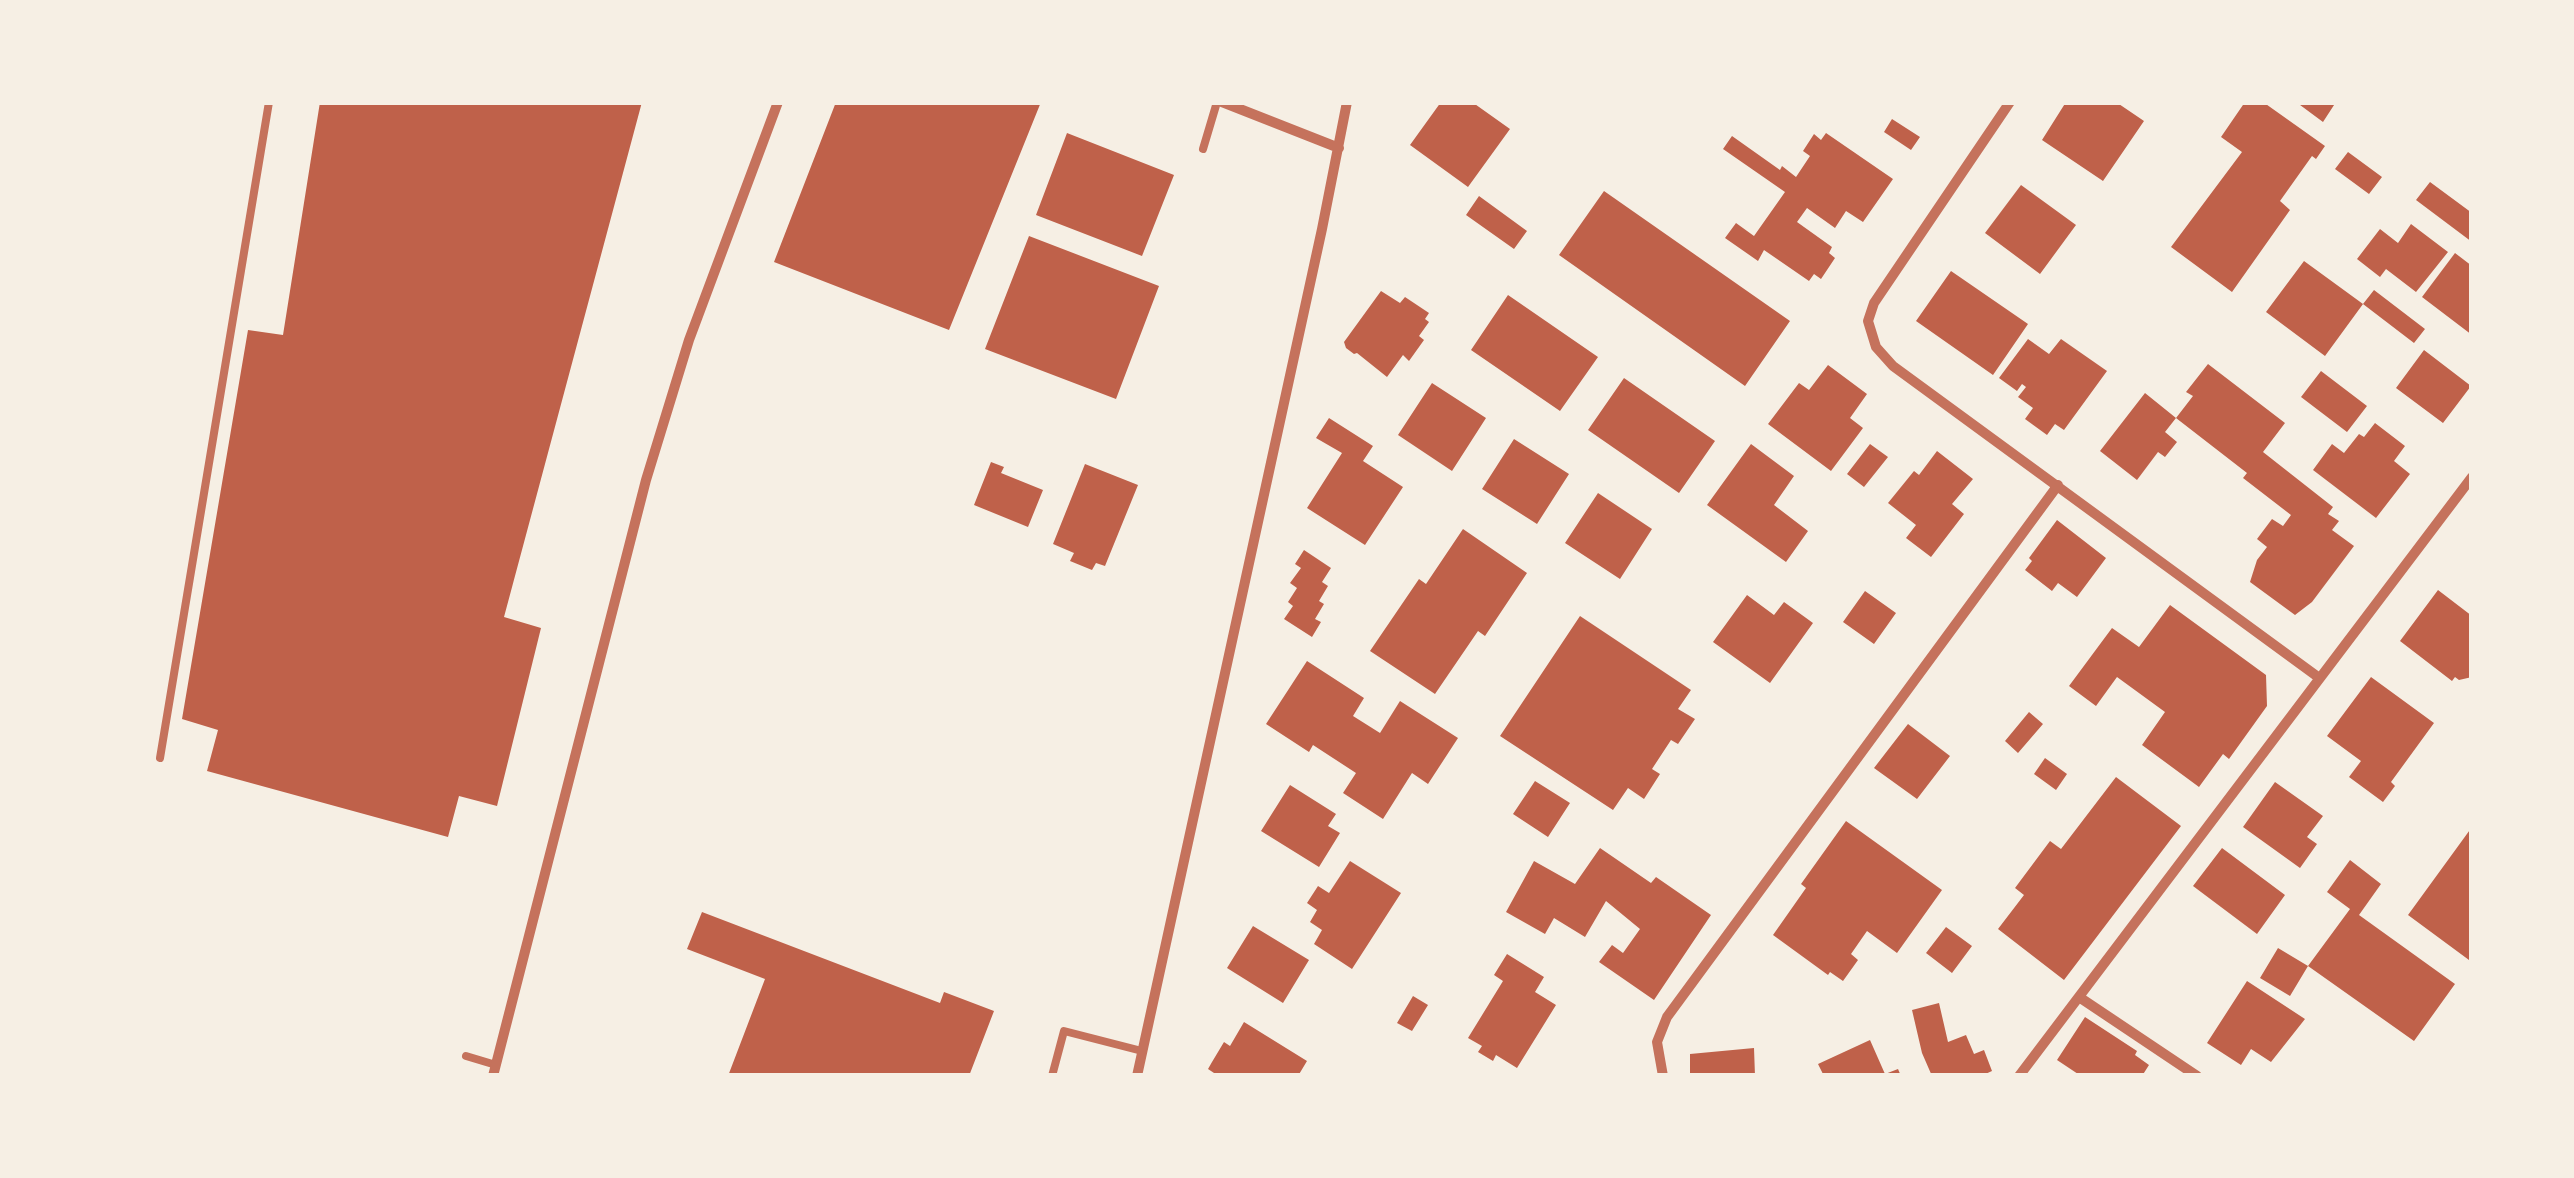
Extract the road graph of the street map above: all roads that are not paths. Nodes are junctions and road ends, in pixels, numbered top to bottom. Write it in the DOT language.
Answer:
graph roads {
  1 [pos="269,102"];
  2 [pos="778,102"];
  3 [pos="1220,102"];
  4 [pos="1347,102"];
  5 [pos="2010,102"];
  6 [pos="1339,148"];
  7 [pos="1204,149"];
  8 [pos="2472,477"];
  9 [pos="2058,485"];
  10 [pos="2318,677"];
  11 [pos="160,758"];
  12 [pos="2079,997"];
  13 [pos="1142,1051"];
  14 [pos="466,1056"];
  15 [pos="494,1070"];
  16 [pos="1052,1076"];
  17 [pos="1136,1076"];
  18 [pos="1663,1076"];
  19 [pos="2019,1076"];
  20 [pos="2197,1076"];
  1 -- 11 [label="lane"];
  2 -- 15 [label="street"];
  3 -- 6 [label="street"];
  3 -- 7 [label="lane"];
  4 -- 6 [label="street"];
  5 -- 9 [label="street"];
  6 -- 13 [label="street"];
  8 -- 10 [label="street"];
  9 -- 10 [label="street"];
  9 -- 18 [label="street"];
  10 -- 12 [label="street"];
  12 -- 19 [label="street"];
  12 -- 20 [label="street"];
  13 -- 16 [label="lane"];
  13 -- 17 [label="street"];
  14 -- 15 [label="lane"];
}
